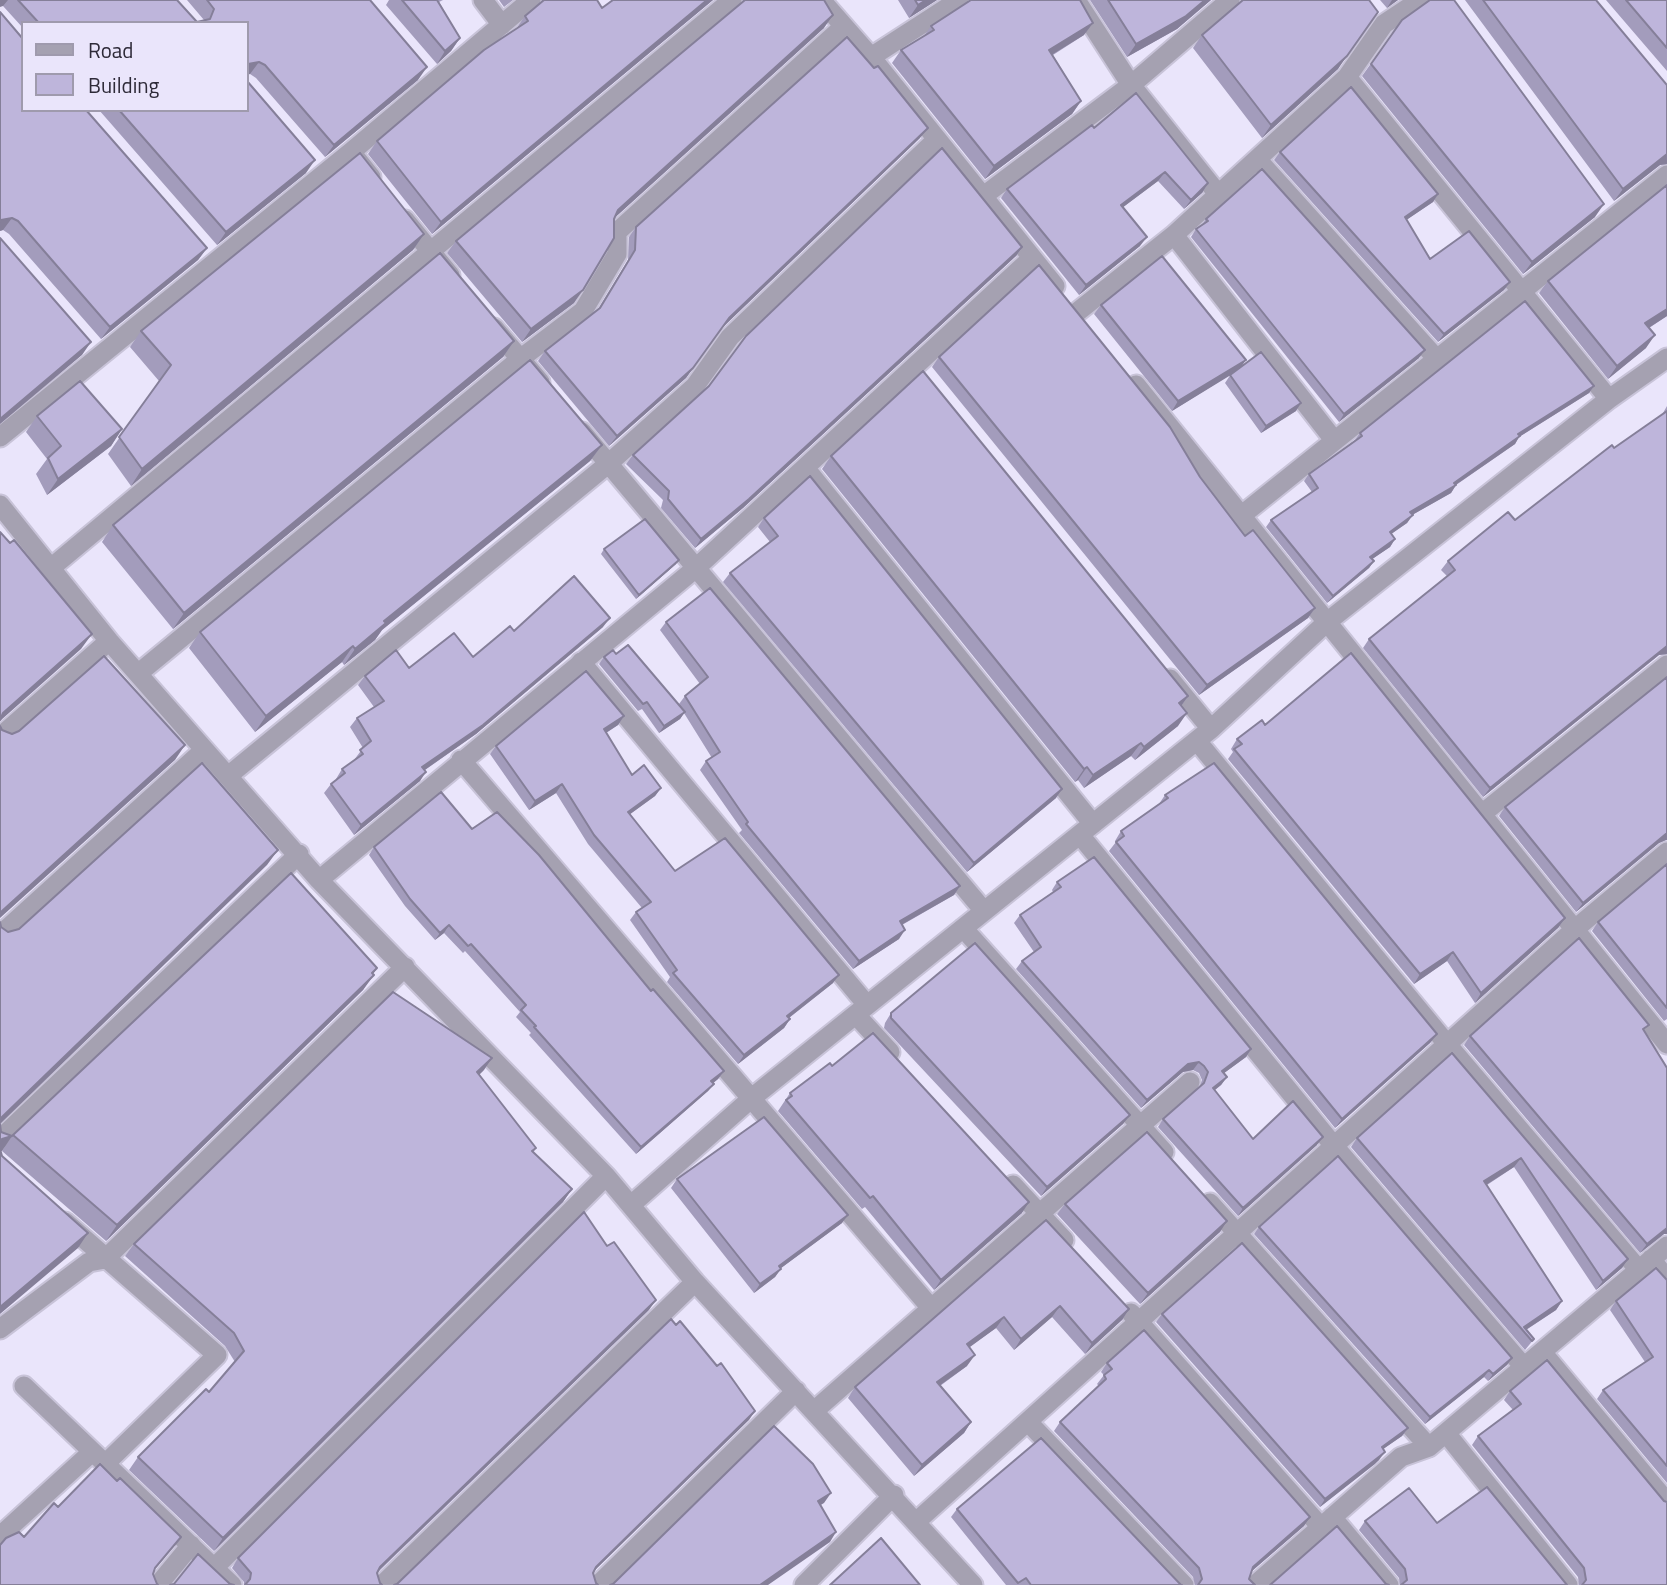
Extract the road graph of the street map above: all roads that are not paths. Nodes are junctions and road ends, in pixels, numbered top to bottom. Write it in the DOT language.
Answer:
graph roads {
  1 [pos="482,0"];
  2 [pos="531,0"];
  3 [pos="732,0"];
  4 [pos="821,0"];
  5 [pos="959,0"];
  6 [pos="1076,0"];
  7 [pos="1230,0"];
  8 [pos="1420,0"];
  9 [pos="1371,8"];
  10 [pos="1384,24"];
  11 [pos="502,25"];
  12 [pos="843,27"];
  13 [pos="871,57"];
  14 [pos="419,61"];
  15 [pos="1347,77"];
  16 [pos="436,82"];
  17 [pos="1131,85"];
  18 [pos="937,139"];
  19 [pos="351,152"];
  20 [pos="1257,159"];
  21 [pos="1667,175"];
  22 [pos="1218,194"];
  23 [pos="982,197"];
  24 [pos="1174,235"];
  25 [pos="431,253"];
  26 [pos="1032,258"];
  27 [pos="1521,292"];
  28 [pos="467,295"];
  29 [pos="485,316"];
  30 [pos="1436,358"];
  31 [pos="1667,358"];
  32 [pos="520,359"];
  33 [pos="1120,366"];
  34 [pos="1609,399"];
  35 [pos="555,401"];
  36 [pos="573,422"];
  37 [pos="0,437"];
  38 [pos="1335,440"];
  39 [pos="608,464"];
  40 [pos="806,469"];
  41 [pos="0,505"];
  42 [pos="1242,515"];
  43 [pos="15,523"];
  44 [pos="0,536"];
  45 [pos="52,567"];
  46 [pos="696,568"];
  47 [pos="1327,622"];
  48 [pos="109,641"];
  49 [pos="582,662"];
  50 [pos="1158,665"];
  51 [pos="1667,666"];
  52 [pos="141,672"];
  53 [pos="1204,735"];
  54 [pos="0,737"];
  55 [pos="204,750"];
  56 [pos="461,760"];
  57 [pos="228,776"];
  58 [pos="1483,813"];
  59 [pos="1086,830"];
  60 [pos="1667,852"];
  61 [pos="299,854"];
  62 [pos="319,880"];
  63 [pos="984,911"];
  64 [pos="963,928"];
  65 [pos="1575,929"];
  66 [pos="0,935"];
  67 [pos="404,967"];
  68 [pos="862,1010"];
  69 [pos="1447,1044"];
  70 [pos="1667,1044"];
  71 [pos="902,1064"];
  72 [pos="1190,1082"];
  73 [pos="753,1097"];
  74 [pos="1140,1126"];
  75 [pos="0,1139"];
  76 [pos="1334,1146"];
  77 [pos="1175,1165"];
  78 [pos="1003,1174"];
  79 [pos="606,1176"];
  80 [pos="1193,1184"];
  81 [pos="631,1205"];
  82 [pos="48,1206"];
  83 [pos="1039,1213"];
  84 [pos="1237,1234"];
  85 [pos="1667,1246"];
  86 [pos="1076,1253"];
  87 [pos="106,1259"];
  88 [pos="1645,1265"];
  89 [pos="1667,1279"];
  90 [pos="695,1282"];
  91 [pos="1121,1302"];
  92 [pos="931,1308"];
  93 [pos="1139,1321"];
  94 [pos="0,1329"];
  95 [pos="1542,1352"];
  96 [pos="1524,1367"];
  97 [pos="24,1387"];
  98 [pos="796,1391"];
  99 [pos="814,1411"];
  100 [pos="1028,1422"];
  101 [pos="1446,1433"];
  102 [pos="1429,1447"];
  103 [pos="99,1457"];
  104 [pos="894,1495"];
  105 [pos="1667,1502"];
  106 [pos="917,1521"];
  107 [pos="1326,1522"];
  108 [pos="0,1536"];
  109 [pos="191,1545"];
  110 [pos="215,1567"];
  111 [pos="158,1585"];
  112 [pos="232,1585"];
  113 [pos="382,1585"];
  114 [pos="598,1585"];
  115 [pos="804,1585"];
  116 [pos="973,1585"];
  117 [pos="1184,1585"];
  118 [pos="1255,1585"];
  119 [pos="1388,1585"];
  120 [pos="1568,1585"];
  1 -- 11 [label="street"];
  2 -- 11 [label="street"];
  3 -- 25 [label="street"];
  4 -- 12 [label="street"];
  5 -- 13 [label="street"];
  6 -- 17 [label="street"];
  7 -- 17 [label="street"];
  8 -- 10 [label="street"];
  9 -- 10 [label="street"];
  10 -- 15 [label="street"];
  11 -- 16 [label="street"];
  12 -- 13 [label="street"];
  12 -- 32 [label="street"];
  13 -- 18 [label="street"];
  14 -- 16 [label="street"];
  15 -- 20 [label="street"];
  15 -- 27 [label="street"];
  16 -- 19 [label="street"];
  17 -- 22 [label="street"];
  17 -- 23 [label="street"];
  18 -- 23 [label="street"];
  18 -- 39 [label="street"];
  19 -- 25 [label="street"];
  19 -- 37 [label="street"];
  20 -- 22 [label="street"];
  20 -- 30 [label="street"];
  21 -- 27 [label="street"];
  22 -- 24 [label="street"];
  23 -- 26 [label="street"];
  24 -- 26 [label="street"];
  24 -- 38 [label="street"];
  25 -- 28 [label="street"];
  25 -- 45 [label="street"];
  26 -- 40 [label="street"];
  27 -- 30 [label="street"];
  27 -- 34 [label="street"];
  29 -- 32 [label="street"];
  30 -- 38 [label="street"];
  31 -- 34 [label="street"];
  32 -- 35 [label="street"];
  32 -- 52 [label="street"];
  33 -- 42 [label="street"];
  34 -- 47 [label="street"];
  36 -- 39 [label="street"];
  38 -- 42 [label="street"];
  39 -- 46 [label="street"];
  39 -- 57 [label="street"];
  40 -- 46 [label="street"];
  40 -- 59 [label="street"];
  41 -- 43 [label="street"];
  42 -- 47 [label="street"];
  43 -- 44 [label="street"];
  43 -- 45 [label="street"];
  45 -- 48 [label="street"];
  46 -- 49 [label="street"];
  46 -- 63 [label="street"];
  47 -- 53 [label="street"];
  47 -- 58 [label="street"];
  48 -- 52 [label="street"];
  48 -- 54 [label="street"];
  49 -- 56 [label="street"];
  49 -- 68 [label="street"];
  50 -- 53 [label="street"];
  51 -- 58 [label="street"];
  52 -- 55 [label="street"];
  53 -- 59 [label="street"];
  53 -- 69 [label="street"];
  55 -- 57 [label="street"];
  55 -- 66 [label="street"];
  56 -- 62 [label="street"];
  56 -- 73 [label="street"];
  57 -- 61 [label="street"];
  58 -- 65 [label="street"];
  59 -- 63 [label="street"];
  59 -- 76 [label="street"];
  60 -- 65 [label="street"];
  61 -- 62 [label="street"];
  61 -- 75 [label="street"];
  62 -- 67 [label="street"];
  63 -- 64 [label="street"];
  64 -- 68 [label="street"];
  64 -- 74 [label="street"];
  65 -- 69 [label="street"];
  65 -- 70 [label="street"];
  67 -- 79 [label="street"];
  67 -- 87 [label="street"];
  68 -- 71 [label="street"];
  68 -- 73 [label="street"];
  69 -- 76 [label="street"];
  69 -- 88 [label="street"];
  72 -- 74 [label="street"];
  73 -- 81 [label="street"];
  73 -- 92 [label="street"];
  74 -- 77 [label="street"];
  74 -- 83 [label="street"];
  76 -- 84 [label="street"];
  76 -- 96 [label="street"];
  78 -- 83 [label="street"];
  79 -- 81 [label="street"];
  79 -- 110 [label="street"];
  80 -- 84 [label="street"];
  81 -- 90 [label="street"];
  82 -- 87 [label="street"];
  83 -- 86 [label="street"];
  83 -- 92 [label="street"];
  84 -- 93 [label="street"];
  84 -- 102 [label="street"];
  85 -- 88 [label="street"];
  87 -- 94 [label="street"];
  87 -- 103 [label="street"];
  88 -- 89 [label="street"];
  88 -- 95 [label="street"];
  90 -- 98 [label="street"];
  90 -- 113 [label="street"];
  91 -- 93 [label="street"];
  92 -- 99 [label="street"];
  93 -- 100 [label="street"];
  93 -- 107 [label="street"];
  95 -- 96 [label="street"];
  95 -- 105 [label="street"];
  96 -- 101 [label="street"];
  97 -- 103 [label="street"];
  98 -- 99 [label="street"];
  98 -- 114 [label="street"];
  99 -- 104 [label="street"];
  100 -- 106 [label="street"];
  100 -- 117 [label="street"];
  101 -- 102 [label="street"];
  101 -- 120 [label="street"];
  102 -- 107 [label="street"];
  103 -- 108 [label="street"];
  103 -- 109 [label="street"];
  104 -- 106 [label="street"];
  104 -- 115 [label="street"];
  106 -- 116 [label="street"];
  107 -- 118 [label="street"];
  107 -- 119 [label="street"];
  109 -- 110 [label="street"];
  109 -- 111 [label="street"];
  110 -- 112 [label="street"];
}
